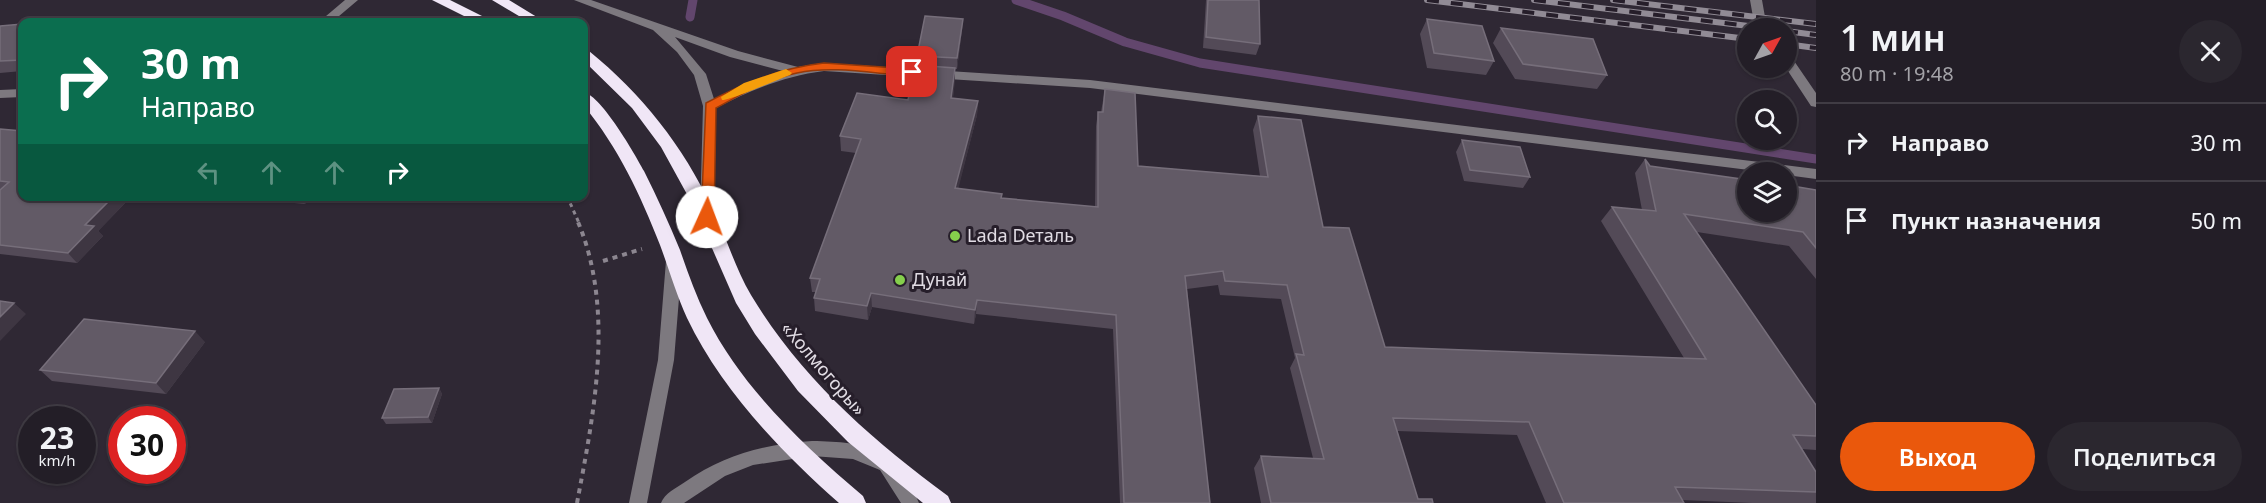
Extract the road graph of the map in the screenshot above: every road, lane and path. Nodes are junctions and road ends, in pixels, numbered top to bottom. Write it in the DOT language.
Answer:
graph roads {
  1 [pos="352,0"];
  2 [pos="439,0"];
  3 [pos="499,0"];
  4 [pos="580,0"];
  5 [pos="1756,0"];
  6 [pos="330,18"];
  7 [pos="478,18"];
  8 [pos="531,18"];
  9 [pos="1760,18"];
  10 [pos="657,27"];
  11 [pos="588,57"];
  12 [pos="795,70"];
  13 [pos="1797,74"];
  14 [pos="18,93"];
  15 [pos="0,94"];
  16 [pos="588,103"];
  17 [pos="1816,103"];
  18 [pos="710,106"];
  19 [pos="1816,174"];
  20 [pos="570,201"];
  21 [pos="707,217"];
  22 [pos="647,248"];
  23 [pos="674,258"];
  24 [pos="603,261"];
  25 [pos="798,448"];
  26 [pos="887,465"];
  27 [pos="577,503"];
  28 [pos="638,503"];
  29 [pos="670,503"];
  30 [pos="855,503"];
  31 [pos="910,503"];
  32 [pos="940,503"];
  1 -- 6 [label="street"];
  2 -- 7 [label="highway"];
  3 -- 8 [label="highway"];
  4 -- 10 [label="street"];
  5 -- 9 [label="street"];
  10 -- 12 [label="street"];
  10 -- 18 [label="street"];
  11 -- 21 [label="highway, «Холмогоры»"];
  12 -- 18 [label="street"];
  12 -- 19 [label="street"];
  13 -- 17 [label="street"];
  14 -- 15 [label="street"];
  16 -- 23 [label="highway"];
  18 -- 21 [label="street"];
  20 -- 27 [label="path"];
  21 -- 26 [label="highway, «Холмогоры»"];
  22 -- 24 [label="path"];
  23 -- 25 [label="highway"];
  23 -- 28 [label="street"];
  25 -- 26 [label="street"];
  25 -- 29 [label="street"];
  25 -- 30 [label="highway"];
  26 -- 31 [label="street"];
  26 -- 32 [label="highway, «Холмогоры»"];
}
